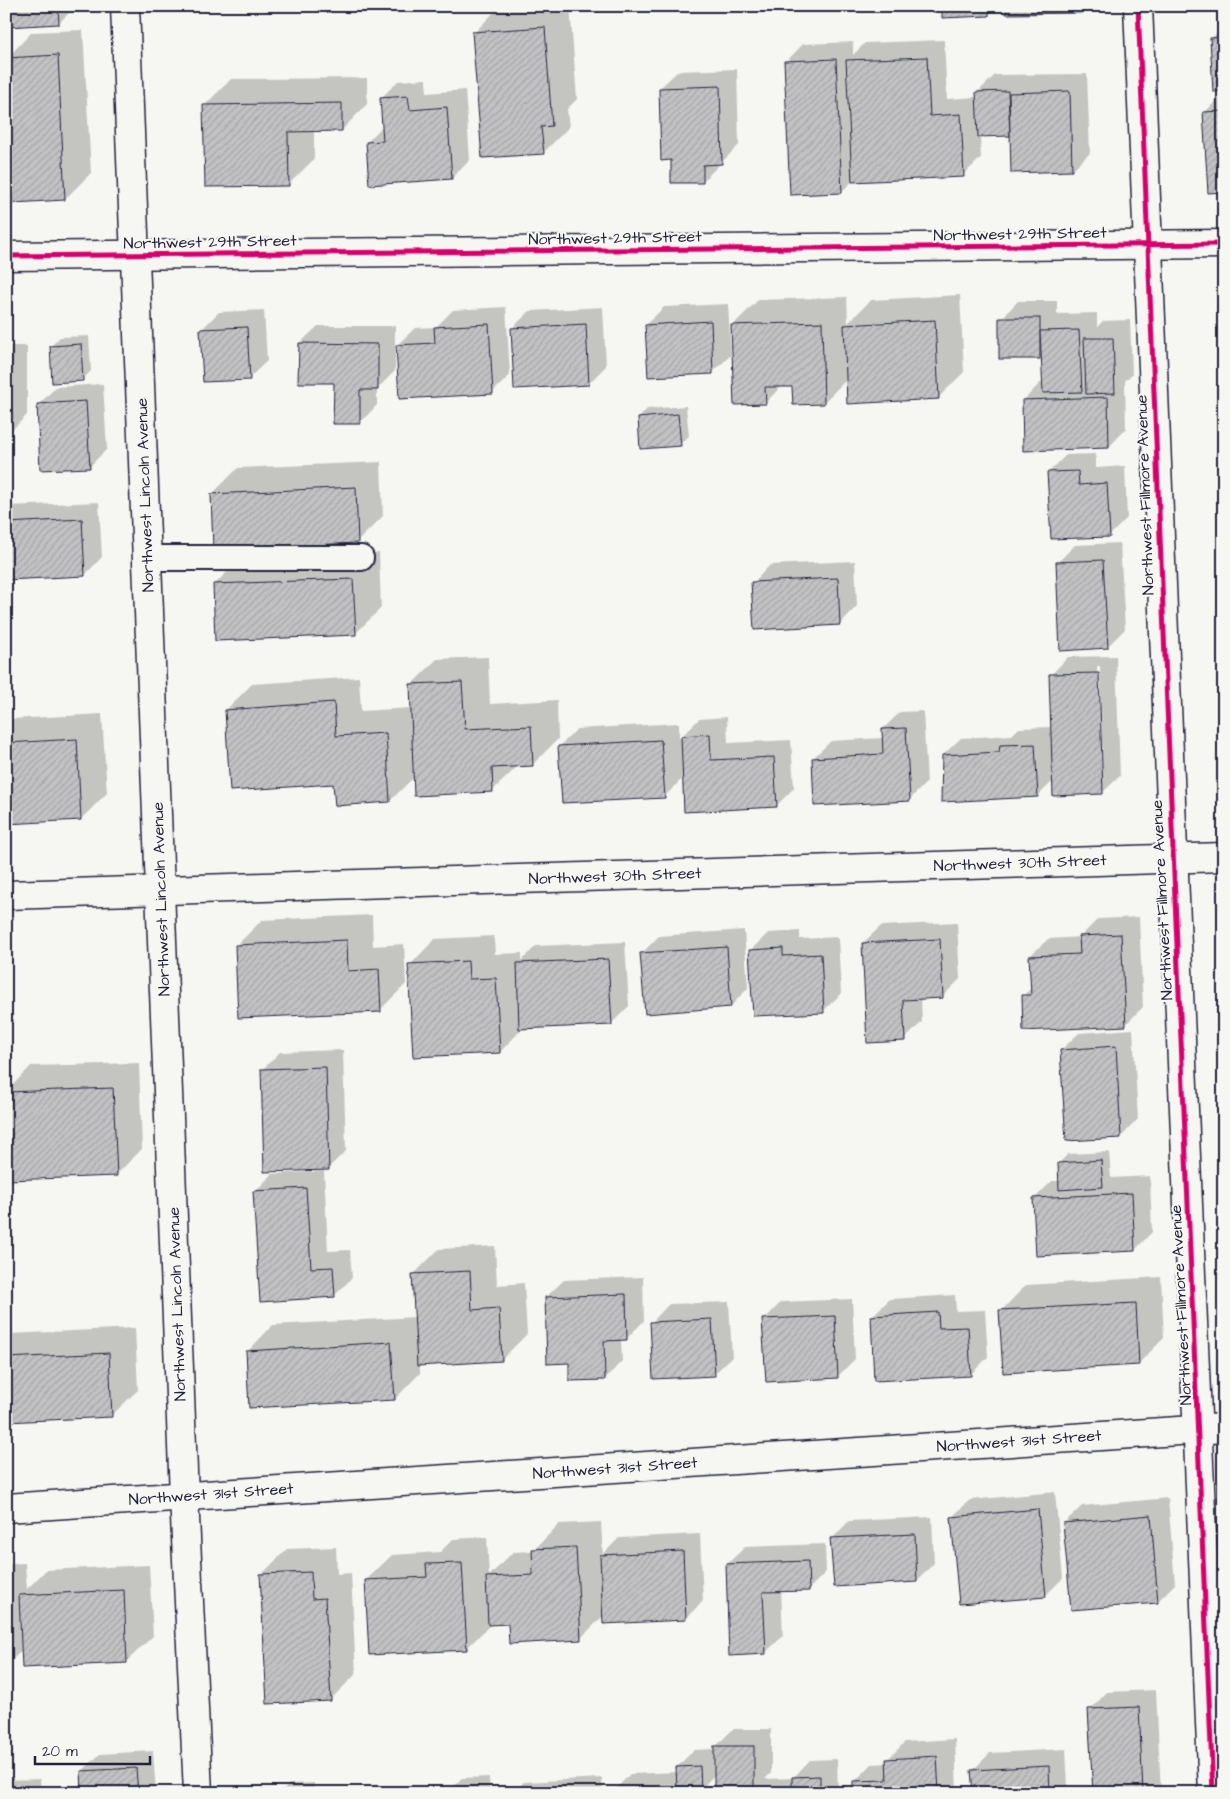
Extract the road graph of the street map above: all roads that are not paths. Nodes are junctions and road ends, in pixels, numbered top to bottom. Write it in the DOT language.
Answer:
graph roads {
  1 [pos="125,6"];
  2 [pos="1138,6"];
  3 [pos="1224,244"];
  4 [pos="1147,245"];
  5 [pos="136,255"];
  6 [pos="6,256"];
  7 [pos="148,558"];
  8 [pos="361,558"];
  9 [pos="1224,856"];
  10 [pos="1172,858"];
  11 [pos="161,890"];
  12 [pos="6,895"];
  13 [pos="1212,1429"];
  14 [pos="184,1496"];
  15 [pos="6,1508"];
  16 [pos="198,1793"];
  17 [pos="1213,1793"];
  1 -- 5 [label="street, Northwest Lincoln Avenue"];
  2 -- 4 [label="street, Northwest Fillmore Avenue"];
  3 -- 4 [label="street, Northwest 29th Street"];
  4 -- 5 [label="street, Northwest 29th Street"];
  4 -- 10 [label="street, Northwest Fillmore Avenue"];
  5 -- 6 [label="street, Northwest 29th Street"];
  5 -- 7 [label="street, Northwest Lincoln Avenue"];
  7 -- 8 [label="lane"];
  7 -- 11 [label="street, Northwest Lincoln Avenue"];
  9 -- 10 [label="street, Northwest 30th Street"];
  10 -- 11 [label="street, Northwest 30th Street"];
  10 -- 13 [label="street, Northwest Fillmore Avenue"];
  11 -- 12 [label="street, Northwest 30th Street"];
  11 -- 14 [label="street, Northwest Lincoln Avenue"];
  13 -- 14 [label="street, Northwest 31st Street"];
  13 -- 17 [label="street, Northwest Fillmore Avenue"];
  14 -- 15 [label="street, Northwest 31st Street"];
  14 -- 16 [label="street, Northwest Lincoln Avenue"];
}
